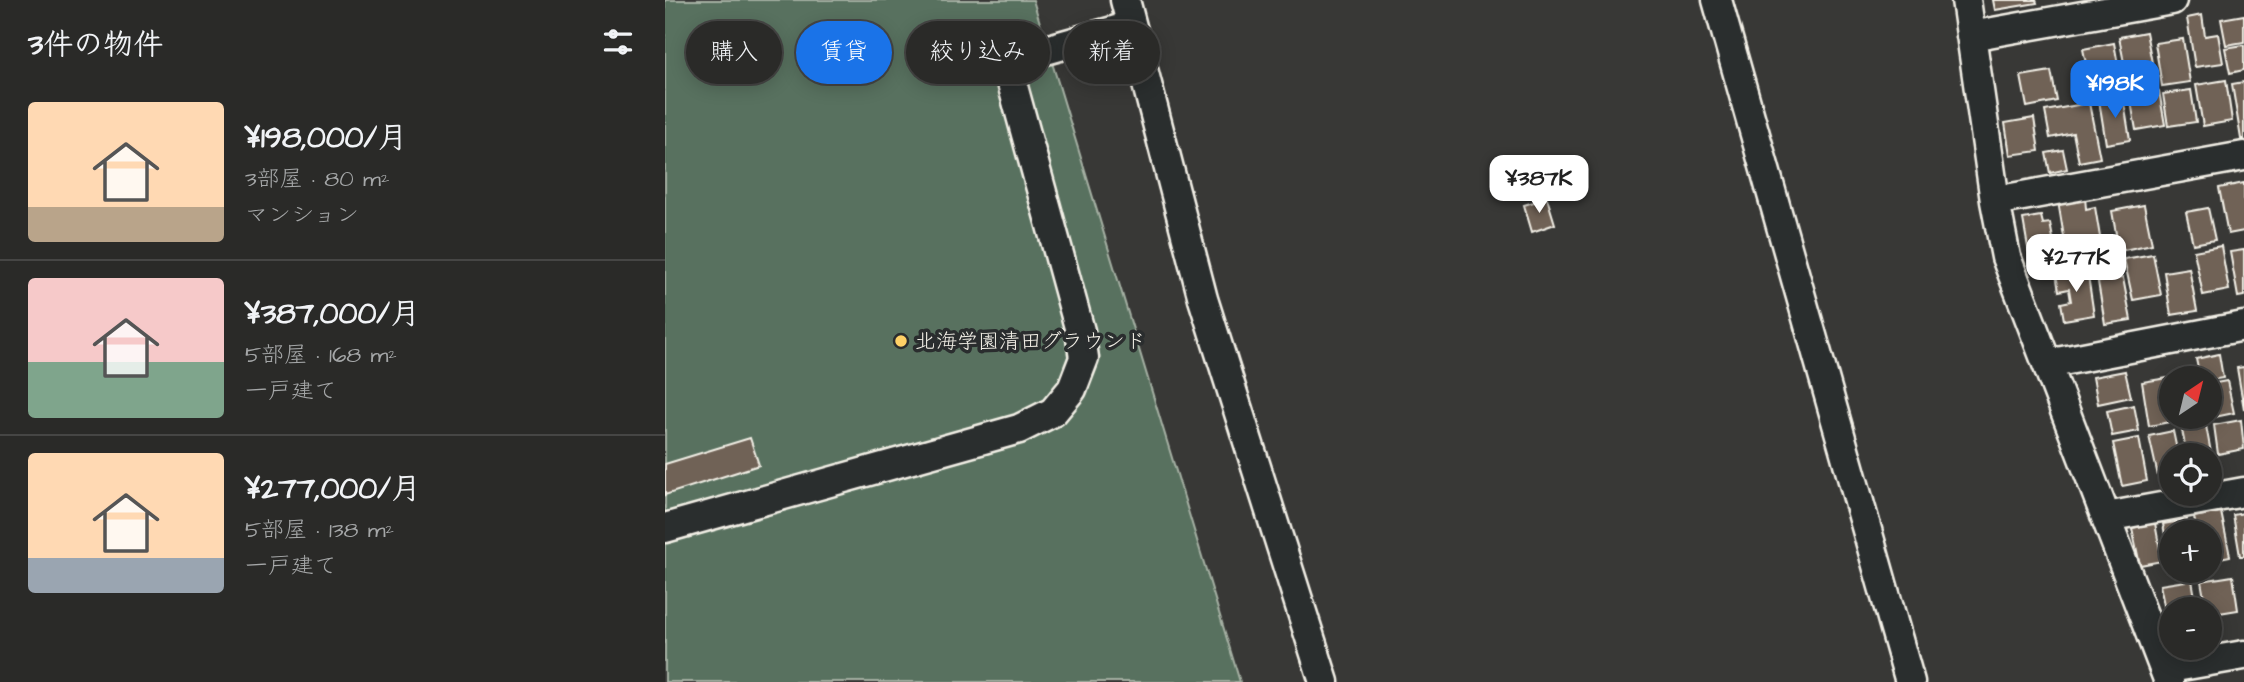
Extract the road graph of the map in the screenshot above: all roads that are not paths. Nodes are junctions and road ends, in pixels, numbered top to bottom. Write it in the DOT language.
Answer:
graph roads {
  1 [pos="1717,0"];
  2 [pos="1966,0"];
  3 [pos="2172,0"];
  4 [pos="1128,13"];
  5 [pos="1971,36"];
  6 [pos="2244,156"];
  7 [pos="1995,201"];
  8 [pos="2244,326"];
  9 [pos="2047,364"];
  10 [pos="2244,492"];
  11 [pos="2106,517"];
  12 [pos="665,528"];
  13 [pos="2244,655"];
  14 [pos="2167,676"];
  15 [pos="1324,682"];
  16 [pos="1910,682"];
  1 -- 16 [label="street"];
  2 -- 5 [label="street"];
  3 -- 5 [label="street"];
  4 -- 12 [label="street"];
  4 -- 15 [label="street"];
  5 -- 7 [label="street"];
  6 -- 7 [label="street"];
  7 -- 9 [label="street"];
  8 -- 9 [label="street"];
  9 -- 11 [label="street"];
  10 -- 11 [label="street"];
  11 -- 14 [label="street"];
  13 -- 14 [label="street"];
}
